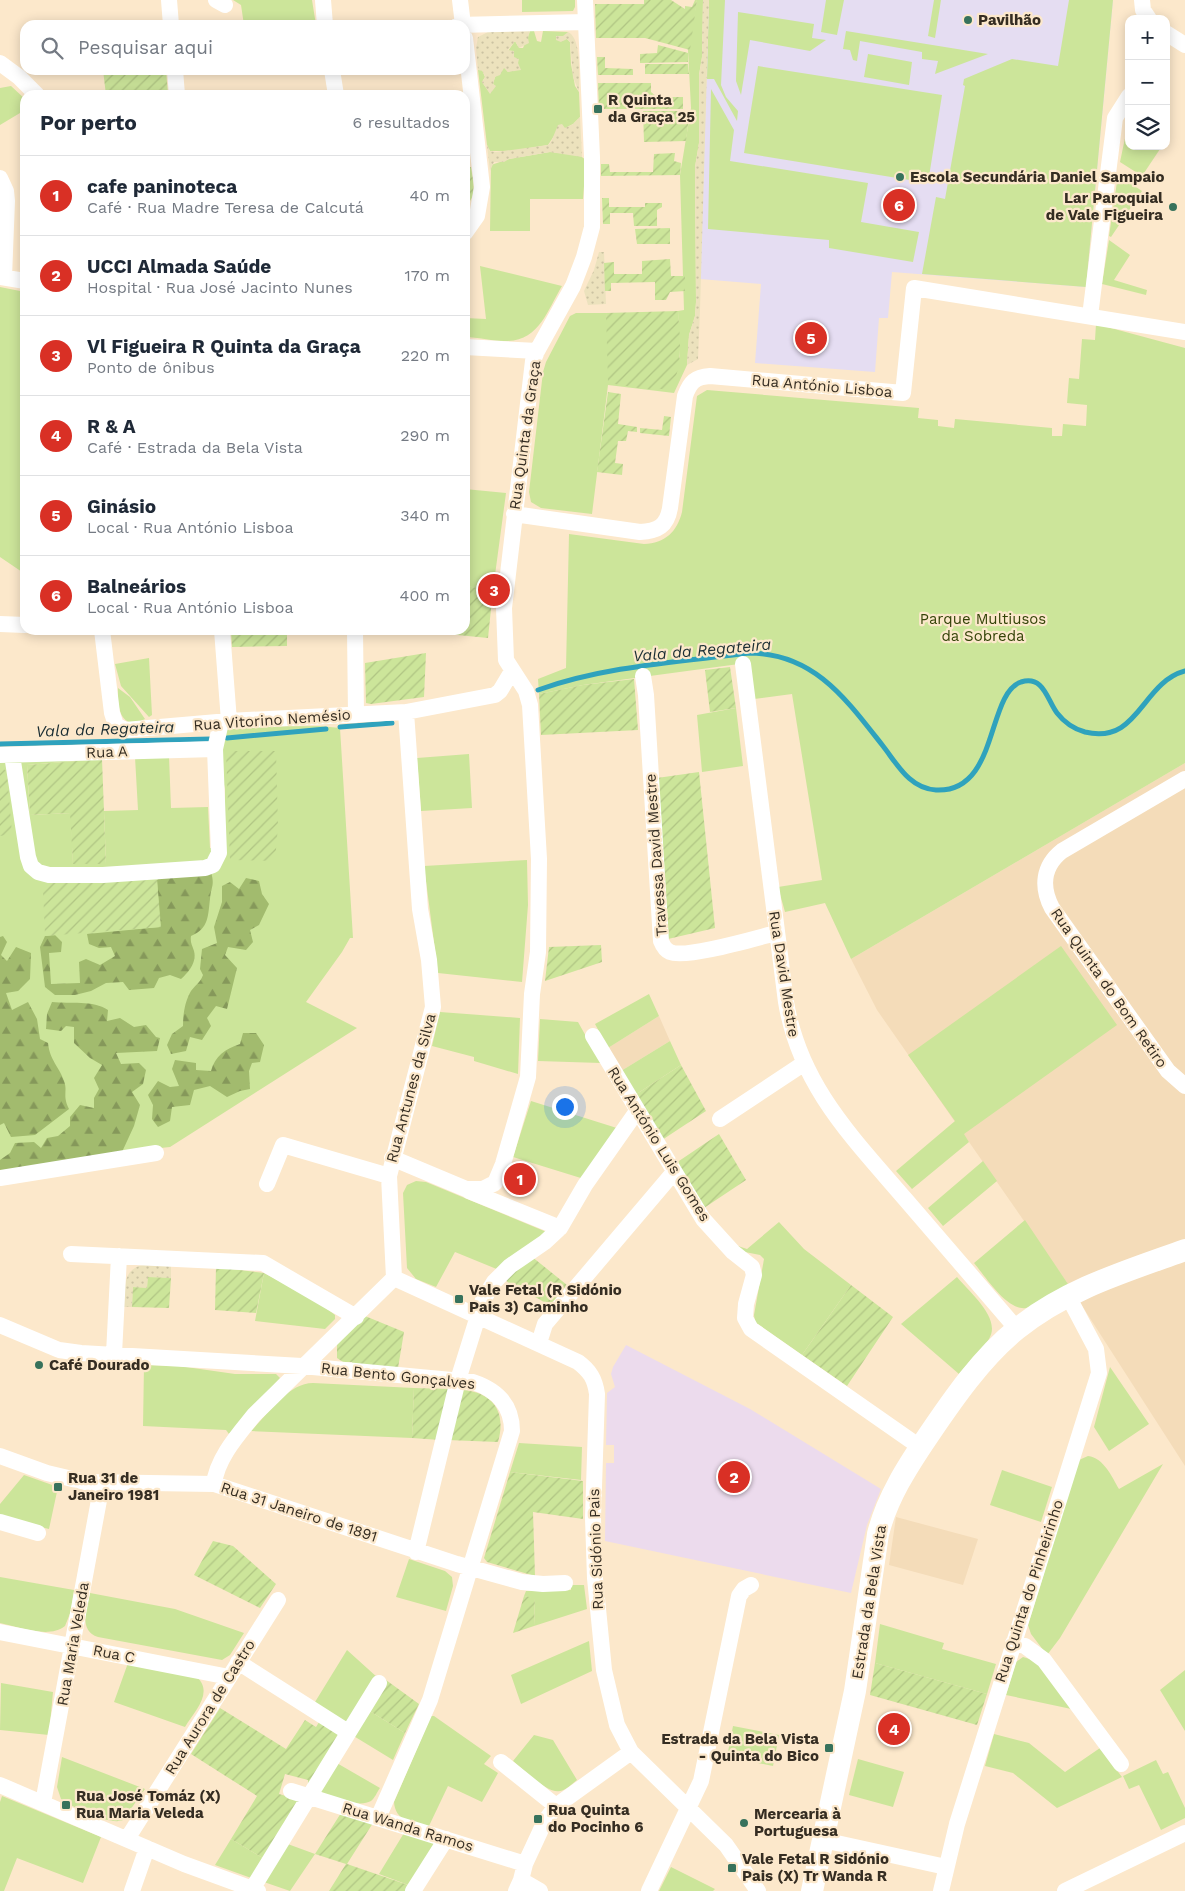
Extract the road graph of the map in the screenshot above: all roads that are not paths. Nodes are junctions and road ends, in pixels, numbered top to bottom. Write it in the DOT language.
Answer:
graph roads {
  1 [pos="169,0"];
  2 [pos="323,0"];
  3 [pos="460,0"];
  4 [pos="586,0"];
  5 [pos="1142,0"];
  6 [pos="1146,15"];
  7 [pos="171,20"];
  8 [pos="325,20"];
  9 [pos="462,20"];
  10 [pos="586,22"];
  11 [pos="470,25"];
  12 [pos="1170,38"];
  13 [pos="1185,46"];
  14 [pos="0,63"];
  15 [pos="175,75"];
  16 [pos="333,75"];
  17 [pos="469,75"];
  18 [pos="32,90"];
  19 [pos="177,90"];
  20 [pos="335,90"];
  21 [pos="1125,102"];
  22 [pos="0,178"];
  23 [pos="470,226"];
  24 [pos="2,277"];
  25 [pos="20,280"];
  26 [pos="1090,316"];
  27 [pos="1185,332"];
  28 [pos="470,347"];
  29 [pos="537,351"];
  30 [pos="514,514"];
  31 [pos="0,624"];
  32 [pos="20,625"];
  33 [pos="103,635"];
  34 [pos="222,635"];
  35 [pos="355,635"];
  36 [pos="743,664"];
  37 [pos="512,671"];
  38 [pos="642,676"];
  39 [pos="406,712"];
  40 [pos="356,714"];
  41 [pos="225,722"];
  42 [pos="214,749"];
  43 [pos="6,755"];
  44 [pos="1185,779"];
  45 [pos="776,933"];
  46 [pos="593,1036"];
  47 [pos="803,1064"];
  48 [pos="1185,1086"];
  49 [pos="637,1111"];
  50 [pos="720,1119"];
  51 [pos="156,1153"];
  52 [pos="392,1158"];
  53 [pos="674,1172"];
  54 [pos="389,1176"];
  55 [pos="0,1178"];
  56 [pos="267,1184"];
  57 [pos="466,1189"];
  58 [pos="560,1228"];
  59 [pos="1185,1250"];
  60 [pos="71,1254"];
  61 [pos="119,1256"];
  62 [pos="394,1278"];
  63 [pos="1068,1296"];
  64 [pos="477,1316"];
  65 [pos="356,1317"];
  66 [pos="0,1325"];
  67 [pos="1017,1329"];
  68 [pos="539,1344"];
  69 [pos="114,1354"];
  70 [pos="302,1366"];
  71 [pos="458,1380"];
  72 [pos="920,1447"];
  73 [pos="0,1456"];
  74 [pos="102,1484"];
  75 [pos="214,1484"];
  76 [pos="0,1522"];
  77 [pos="38,1532"];
  78 [pos="416,1552"];
  79 [pos="470,1566"];
  80 [pos="565,1583"];
  81 [pos="751,1585"];
  82 [pos="278,1600"];
  83 [pos="0,1632"];
  84 [pos="1013,1643"];
  85 [pos="73,1646"];
  86 [pos="238,1662"];
  87 [pos="229,1677"];
  88 [pos="379,1683"];
  89 [pos="348,1732"];
  90 [pos="631,1752"];
  91 [pos="501,1762"];
  92 [pos="1121,1764"];
  93 [pos="0,1785"];
  94 [pos="291,1791"];
  95 [pos="309,1796"];
  96 [pos="43,1803"];
  97 [pos="556,1806"];
  98 [pos="689,1807"];
  99 [pos="378,1818"];
  100 [pos="1185,1833"];
  101 [pos="127,1839"];
  102 [pos="446,1839"];
  103 [pos="823,1840"];
  104 [pos="147,1848"];
  105 [pos="946,1867"];
  106 [pos="521,1878"];
  107 [pos="254,1890"];
  108 [pos="132,1891"];
  109 [pos="413,1891"];
  110 [pos="540,1891"];
  111 [pos="649,1891"];
  112 [pos="758,1891"];
  113 [pos="812,1891"];
  114 [pos="941,1891"];
  115 [pos="1066,1891"];
  1 -- 7 [label="street"];
  2 -- 8 [label="street"];
  3 -- 9 [label="street"];
  4 -- 10 [label="street, Rua Quinta da Graça"];
  5 -- 6 [label="street"];
  10 -- 11 [label="street"];
  10 -- 29 [label="street, Rua Quinta da Graça"];
  12 -- 13 [label="street"];
  14 -- 18 [label="street"];
  15 -- 19 [label="street"];
  16 -- 20 [label="street"];
  17 -- 23 [label="street"];
  21 -- 26 [label="street"];
  22 -- 24 [label="street"];
  24 -- 25 [label="street"];
  26 -- 27 [label="street, Rua António Lisboa"];
  26 -- 30 [label="street, Rua António Lisboa"];
  28 -- 29 [label="street"];
  29 -- 30 [label="street, Rua Quinta da Graça"];
  30 -- 37 [label="street, Rua Quinta da Graça"];
  31 -- 32 [label="street"];
  33 -- 41 [label="street, Rua Vitorino Nemésio"];
  34 -- 41 [label="street"];
  35 -- 40 [label="street"];
  36 -- 45 [label="street, Rua David Mestre"];
  37 -- 39 [label="street, Rua Vitorino Nemésio"];
  37 -- 57 [label="street, Rua Quinta da Graça"];
  38 -- 45 [label="street, Travessa David Mestre"];
  39 -- 40 [label="street, Rua Vitorino Nemésio"];
  39 -- 52 [label="street, Rua Antunes da Silva"];
  40 -- 41 [label="street, Rua Vitorino Nemésio"];
  41 -- 42 [label="street"];
  42 -- 43 [label="street, Rua A"];
  42 -- 43 [label="street"];
  44 -- 48 [label="street, Rua Quinta do Bom Retiro"];
  45 -- 47 [label="street, Rua David Mestre"];
  46 -- 49 [label="street, Rua António Luis Gomes"];
  47 -- 50 [label="street"];
  47 -- 67 [label="street, Rua David Mestre"];
  49 -- 53 [label="street, Rua António Luis Gomes"];
  49 -- 58 [label="street"];
  51 -- 55 [label="street"];
  52 -- 54 [label="street, Rua Antunes da Silva"];
  52 -- 57 [label="street"];
  53 -- 68 [label="street"];
  53 -- 72 [label="street, Rua António Luis Gomes"];
  54 -- 56 [label="street"];
  54 -- 62 [label="street, Rua Antunes da Silva"];
  57 -- 58 [label="street"];
  58 -- 64 [label="street"];
  59 -- 63 [label="street, Estrada da Bela Vista"];
  60 -- 61 [label="street"];
  61 -- 65 [label="street"];
  61 -- 69 [label="street"];
  62 -- 64 [label="street, Rua Sidónio Pais"];
  62 -- 65 [label="street"];
  63 -- 67 [label="street, Estrada da Bela Vista"];
  63 -- 84 [label="street, Rua Quinta do Pinheirinho"];
  64 -- 68 [label="street, Rua Sidónio Pais"];
  64 -- 71 [label="street"];
  65 -- 70 [label="street"];
  66 -- 69 [label="street, Rua Bento Gonçalves"];
  67 -- 72 [label="street, Estrada da Bela Vista"];
  68 -- 90 [label="street, Rua Sidónio Pais"];
  69 -- 70 [label="street, Rua Bento Gonçalves"];
  70 -- 71 [label="street, Rua Bento Gonçalves"];
  70 -- 75 [label="street"];
  71 -- 78 [label="street"];
  71 -- 79 [label="street, Rua Bento Gonçalves"];
  72 -- 103 [label="street, Estrada da Bela Vista"];
  73 -- 74 [label="street, Rua 31 Janeiro de 1891"];
  74 -- 75 [label="street, Rua 31 Janeiro de 1891"];
  74 -- 85 [label="street, Rua Maria Veleda"];
  75 -- 78 [label="street, Rua 31 Janeiro de 1891"];
  76 -- 77 [label="street"];
  78 -- 79 [label="street, Rua 31 Janeiro de 1891"];
  79 -- 80 [label="street, Rua 31 Janeiro de 1891"];
  79 -- 99 [label="street, Rua Bento Gonçalves"];
  81 -- 98 [label="street"];
  82 -- 86 [label="street, Rua Aurora de Castro"];
  83 -- 85 [label="street, Rua C"];
  84 -- 92 [label="street"];
  84 -- 105 [label="street, Rua Quinta do Pinheirinho"];
  85 -- 87 [label="street, Rua C"];
  85 -- 96 [label="street, Rua Maria Veleda"];
  86 -- 87 [label="street, Rua Aurora de Castro"];
  86 -- 89 [label="street"];
  87 -- 101 [label="street, Rua Aurora de Castro"];
  88 -- 89 [label="street"];
  89 -- 95 [label="street"];
  90 -- 97 [label="street"];
  90 -- 98 [label="street, Rua Sidónio Pais"];
  91 -- 97 [label="street"];
  93 -- 96 [label="street"];
  94 -- 95 [label="street, Rua Wanda Ramos"];
  95 -- 99 [label="street, Rua Wanda Ramos"];
  95 -- 107 [label="street"];
  96 -- 101 [label="street"];
  97 -- 106 [label="street"];
  98 -- 111 [label="street"];
  98 -- 112 [label="street, Rua Sidónio Pais"];
  99 -- 102 [label="street, Rua Wanda Ramos"];
  100 -- 115 [label="street"];
  101 -- 104 [label="street"];
  102 -- 106 [label="street, Rua Wanda Ramos"];
  102 -- 109 [label="street"];
  103 -- 105 [label="street"];
  103 -- 113 [label="street, Estrada da Bela Vista"];
  104 -- 107 [label="street"];
  104 -- 108 [label="street"];
  105 -- 114 [label="street, Rua Quinta do Pinheirinho"];
  106 -- 110 [label="street, Rua Wanda Ramos"];
}
